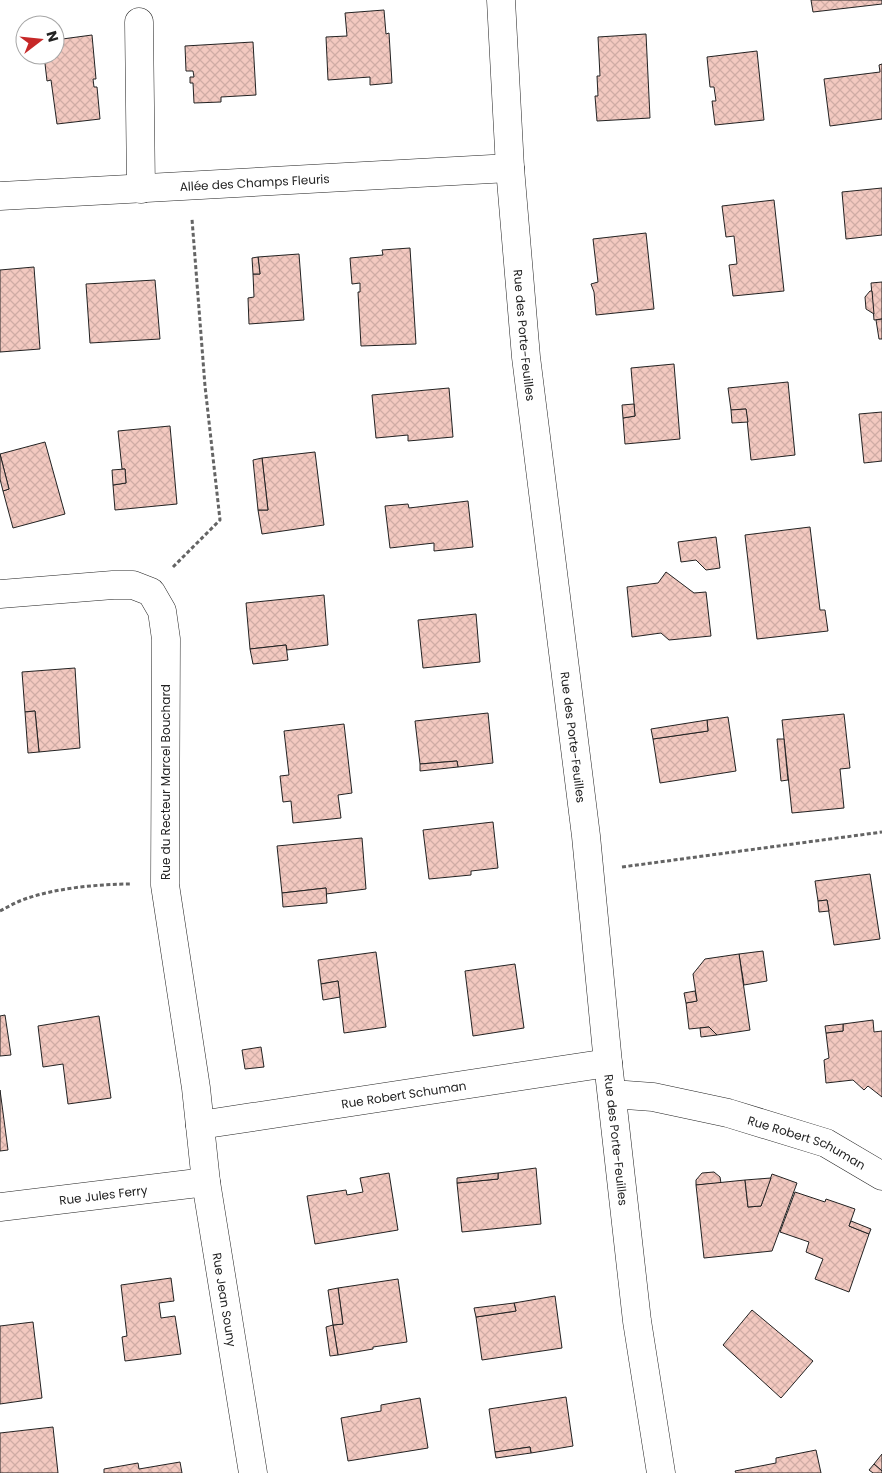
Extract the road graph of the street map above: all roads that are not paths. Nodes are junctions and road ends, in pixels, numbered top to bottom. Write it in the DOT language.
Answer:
graph roads {
  1 [pos="501,0"];
  2 [pos="139,22"];
  3 [pos="510,168"];
  4 [pos="141,189"];
  5 [pos="0,196"];
  6 [pos="0,594"];
  7 [pos="608,1063"];
  8 [pos="612,1094"];
  9 [pos="200,1125"];
  10 [pos="882,1176"];
  11 [pos="206,1182"];
  12 [pos="0,1207"];
  13 [pos="253,1473"];
  14 [pos="661,1473"];
  1 -- 3 [label="street, Rue des Porte-Feuilles"];
  2 -- 4 [label="street"];
  3 -- 4 [label="street, Allée des Champs Fleuris"];
  3 -- 7 [label="street, Rue des Porte-Feuilles"];
  4 -- 5 [label="street, Allée des Champs Fleuris"];
  6 -- 9 [label="street, Rue du Recteur Marcel Bouchard"];
  7 -- 8 [label="street, Rue des Porte-Feuilles"];
  7 -- 9 [label="street, Rue Robert Schuman"];
  8 -- 10 [label="street, Rue Robert Schuman"];
  8 -- 14 [label="street, Rue des Porte-Feuilles"];
  9 -- 11 [label="street, Rue Jean Souny"];
  11 -- 12 [label="street, Rue Jules Ferry"];
  11 -- 13 [label="street, Rue Jean Souny"];
}
